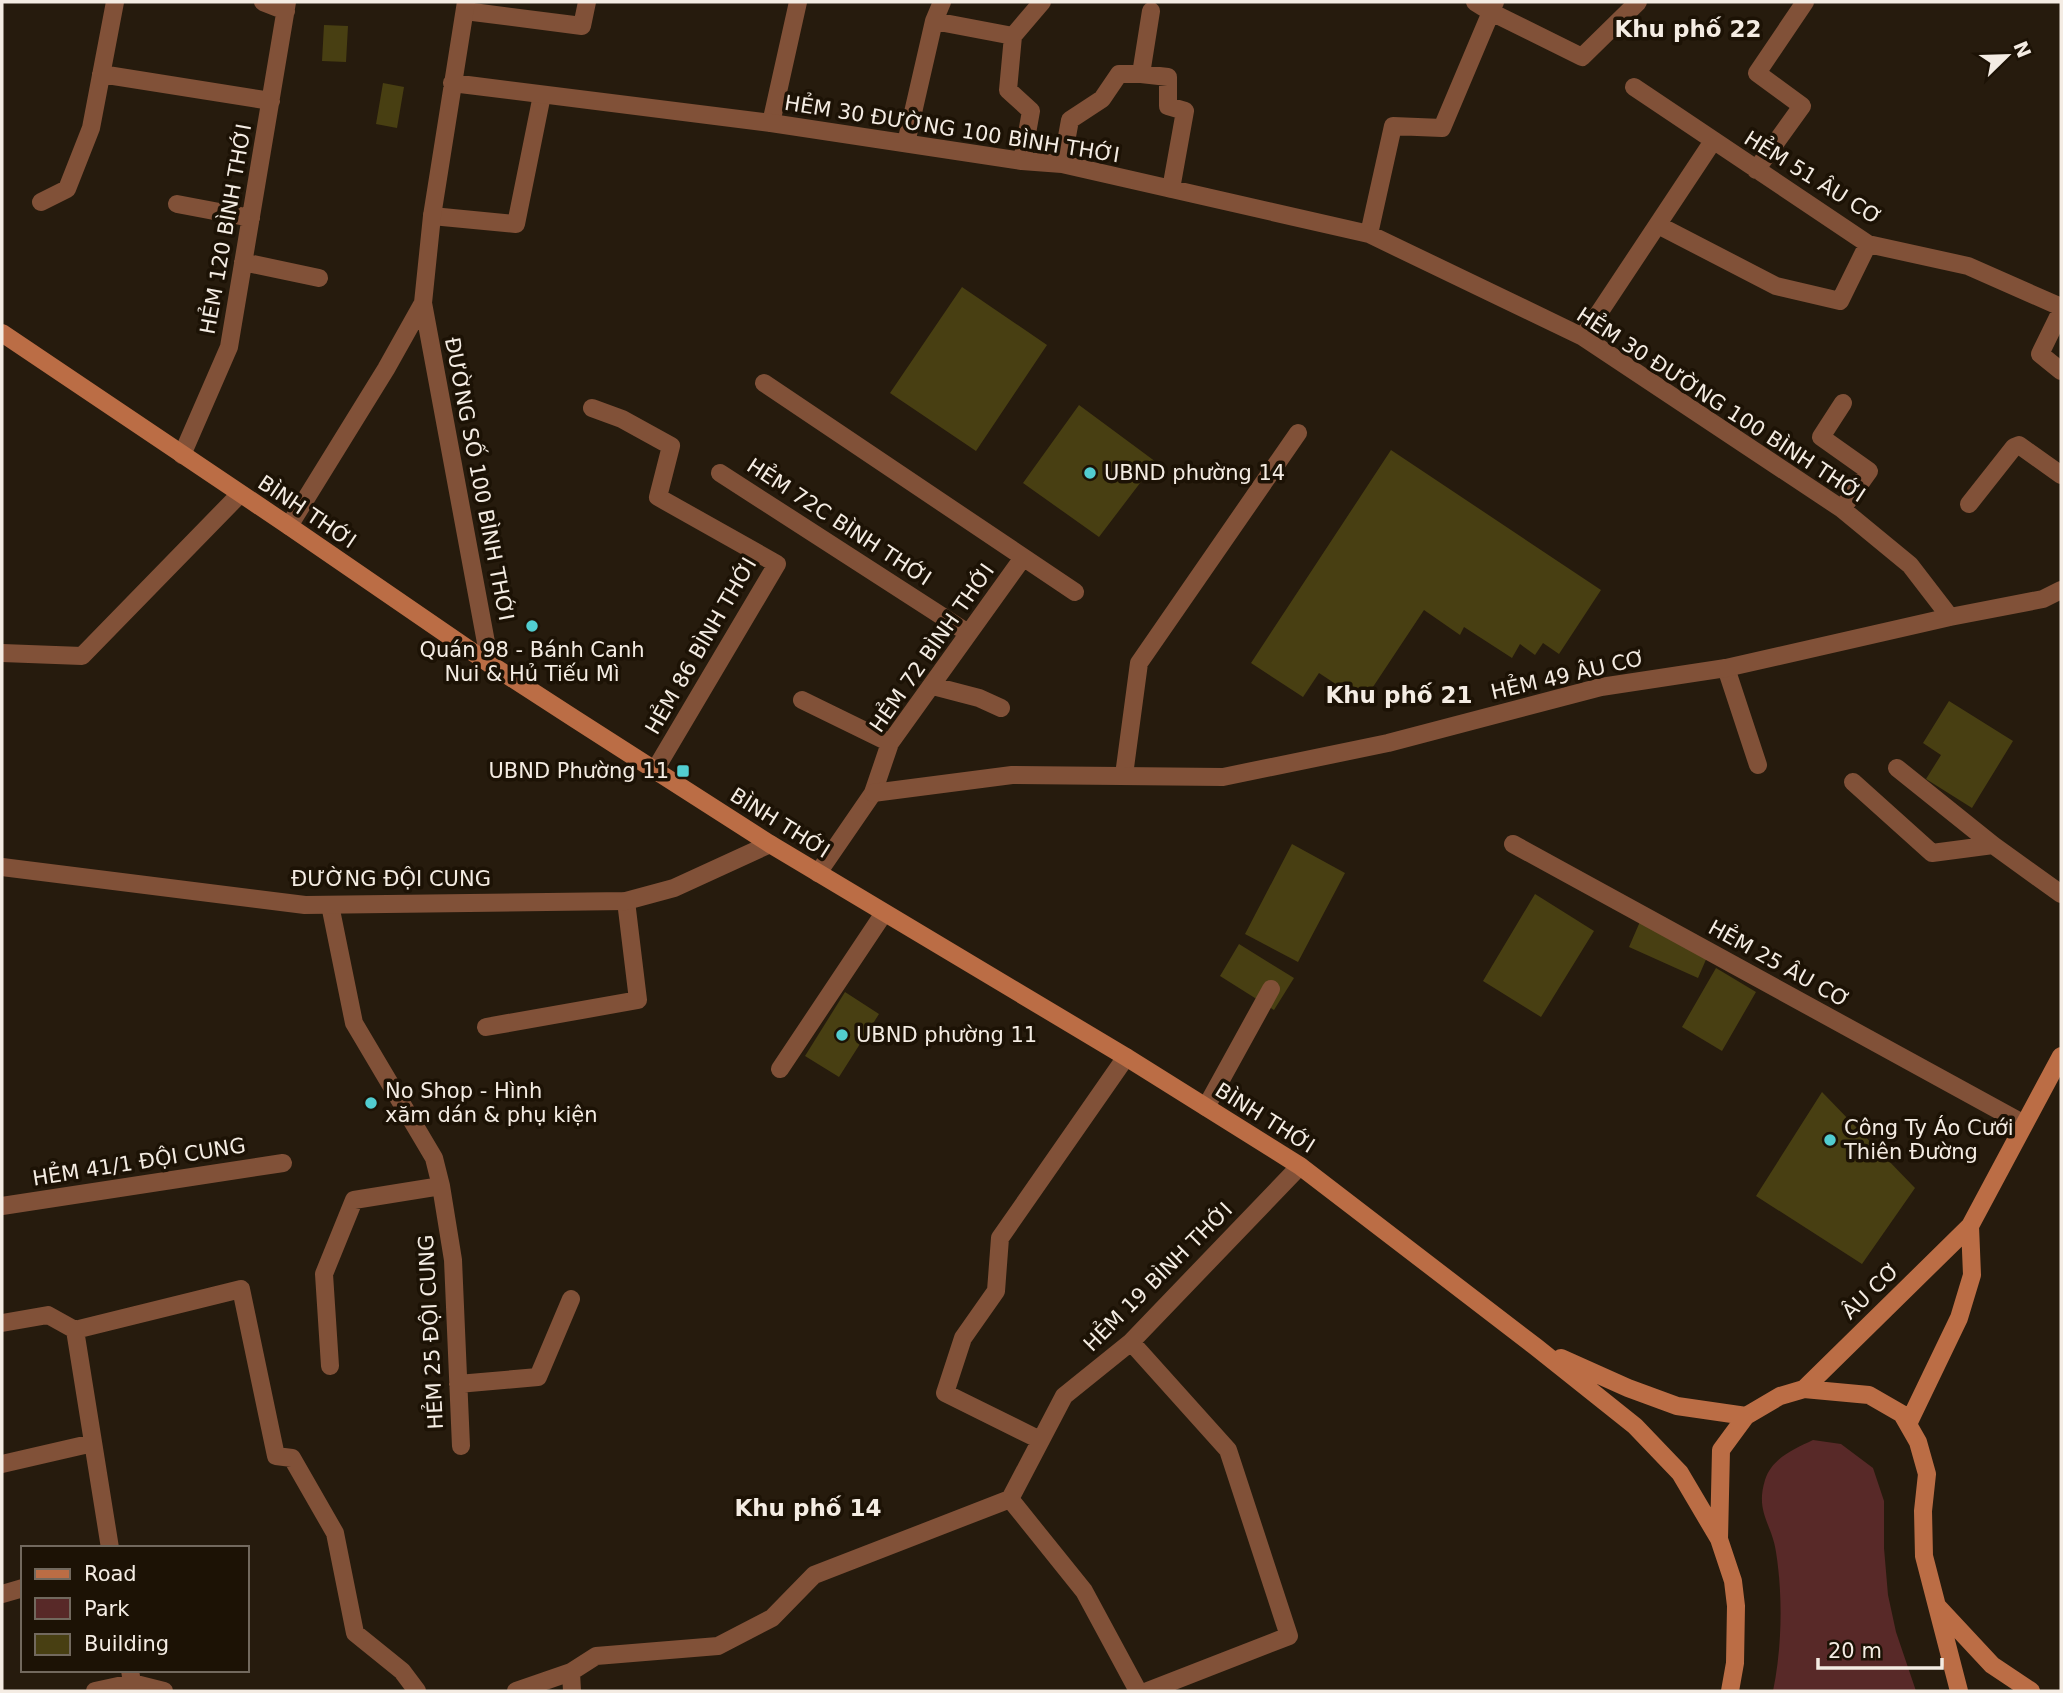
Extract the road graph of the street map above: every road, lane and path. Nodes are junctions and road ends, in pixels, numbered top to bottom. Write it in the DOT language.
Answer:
graph roads {
  1 [pos="115,2"];
  2 [pos="264,2"];
  3 [pos="587,2"];
  4 [pos="799,2"];
  5 [pos="942,2"];
  6 [pos="1042,2"];
  7 [pos="1475,2"];
  8 [pos="1638,2"];
  9 [pos="1805,2"];
  10 [pos="287,7"];
  11 [pos="465,7"];
  12 [pos="1493,7"];
  13 [pos="1151,11"];
  14 [pos="934,21"];
  15 [pos="1013,36"];
  16 [pos="101,74"];
  17 [pos="1141,74"];
  18 [pos="452,83"];
  19 [pos="1633,87"];
  20 [pos="542,95"];
  21 [pos="271,101"];
  22 [pos="771,123"];
  23 [pos="1713,141"];
  24 [pos="906,144"];
  25 [pos="1022,161"];
  26 [pos="1062,164"];
  27 [pos="1756,170"];
  28 [pos="1171,190"];
  29 [pos="41,202"];
  30 [pos="177,204"];
  31 [pos="432,216"];
  32 [pos="251,218"];
  33 [pos="1658,225"];
  34 [pos="1369,234"];
  35 [pos="1868,244"];
  36 [pos="243,262"];
  37 [pos="319,278"];
  38 [pos="423,303"];
  39 [pos="2061,309"];
  40 [pos="2,334"];
  41 [pos="1583,337"];
  42 [pos="2061,372"];
  43 [pos="764,383"];
  44 [pos="1843,403"];
  45 [pos="592,408"];
  46 [pos="1298,433"];
  47 [pos="182,455"];
  48 [pos="720,473"];
  49 [pos="2061,475"];
  50 [pos="240,494"];
  51 [pos="1969,504"];
  52 [pos="1842,509"];
  53 [pos="289,526"];
  54 [pos="1022,559"];
  55 [pos="2061,590"];
  56 [pos="1075,592"];
  57 [pos="1950,617"];
  58 [pos="968,633"];
  59 [pos="2,653"];
  60 [pos="490,664"];
  61 [pos="1726,668"];
  62 [pos="933,685"];
  63 [pos="802,700"];
  64 [pos="1002,708"];
  65 [pos="890,743"];
  66 [pos="1758,765"];
  67 [pos="1897,768"];
  68 [pos="655,770"];
  69 [pos="1124,775"];
  70 [pos="1853,782"];
  71 [pos="873,793"];
  72 [pos="770,844"];
  73 [pos="1513,844"];
  74 [pos="1993,845"];
  75 [pos="2,867"];
  76 [pos="818,873"];
  77 [pos="2061,894"];
  78 [pos="626,901"];
  79 [pos="330,905"];
  80 [pos="884,913"];
  81 [pos="1271,989"];
  82 [pos="486,1027"];
  83 [pos="2061,1056"];
  84 [pos="1126,1057"];
  85 [pos="780,1069"];
  86 [pos="1206,1107"];
  87 [pos="2024,1124"];
  88 [pos="283,1163"];
  89 [pos="1300,1166"];
  90 [pos="442,1186"];
  91 [pos="2,1206"];
  92 [pos="1970,1226"];
  93 [pos="571,1299"];
  94 [pos="2,1323"];
  95 [pos="75,1330"];
  96 [pos="1131,1342"];
  97 [pos="1536,1346"];
  98 [pos="330,1366"];
  99 [pos="458,1384"];
  100 [pos="1804,1389"];
  101 [pos="1746,1416"];
  102 [pos="1908,1424"];
  103 [pos="1040,1440"];
  104 [pos="93,1443"];
  105 [pos="461,1446"];
  106 [pos="2,1464"];
  107 [pos="1010,1499"];
  108 [pos="1719,1539"];
  109 [pos="110,1546"];
  110 [pos="21,1589"];
  111 [pos="2,1594"];
  112 [pos="1935,1603"];
  113 [pos="571,1672"];
  114 [pos="131,1677"];
  115 [pos="95,1691"];
  116 [pos="164,1691"];
  117 [pos="418,1691"];
  118 [pos="516,1691"];
  119 [pos="572,1691"];
  120 [pos="1138,1691"];
  121 [pos="1148,1691"];
  122 [pos="1730,1691"];
  123 [pos="1959,1691"];
  124 [pos="2031,1691"];
  1 -- 16 [label="street"];
  2 -- 10 [label="street"];
  3 -- 11 [label="street"];
  4 -- 22 [label="street"];
  5 -- 14 [label="street"];
  6 -- 15 [label="street"];
  7 -- 12 [label="street"];
  8 -- 12 [label="street"];
  9 -- 27 [label="street"];
  10 -- 21 [label="street, HẺM 120 BÌNH THỚI"];
  11 -- 18 [label="street, ĐƯỜNG SỐ 100 BÌNH THỚI"];
  12 -- 34 [label="street"];
  13 -- 17 [label="street"];
  14 -- 15 [label="street"];
  14 -- 24 [label="street"];
  15 -- 25 [label="street"];
  16 -- 21 [label="street"];
  16 -- 29 [label="street"];
  17 -- 26 [label="street"];
  17 -- 28 [label="street"];
  18 -- 20 [label="street, HẺM 30 ĐƯỜNG 100 BÌNH THỚI"];
  18 -- 31 [label="street, ĐƯỜNG SỐ 100 BÌNH THỚI"];
  19 -- 23 [label="street, HẺM 51 ÂU CƠ"];
  20 -- 22 [label="street, HẺM 30 ĐƯỜNG 100 BÌNH THỚI"];
  20 -- 31 [label="street"];
  21 -- 32 [label="street, HẺM 120 BÌNH THỚI"];
  22 -- 24 [label="street, HẺM 30 ĐƯỜNG 100 BÌNH THỚI"];
  23 -- 27 [label="street, HẺM 51 ÂU CƠ"];
  23 -- 33 [label="street"];
  24 -- 25 [label="street, HẺM 30 ĐƯỜNG 100 BÌNH THỚI"];
  25 -- 26 [label="street, HẺM 30 ĐƯỜNG 100 BÌNH THỚI"];
  26 -- 28 [label="street, HẺM 30 ĐƯỜNG 100 BÌNH THỚI"];
  27 -- 35 [label="street, HẺM 51 ÂU CƠ"];
  28 -- 34 [label="street, HẺM 30 ĐƯỜNG 100 BÌNH THỚI"];
  30 -- 32 [label="street"];
  31 -- 38 [label="street, ĐƯỜNG SỐ 100 BÌNH THỚI"];
  32 -- 36 [label="street, HẺM 120 BÌNH THỚI"];
  33 -- 35 [label="street"];
  33 -- 41 [label="street"];
  34 -- 41 [label="street, HẺM 30 ĐƯỜNG 100 BÌNH THỚI"];
  35 -- 39 [label="street, HẺM 51 ÂU CƠ"];
  36 -- 37 [label="street"];
  36 -- 47 [label="street, HẺM 120 BÌNH THỚI"];
  38 -- 53 [label="street, ĐƯỜNG SỐ 100 BÌNH THỚI"];
  38 -- 60 [label="street, ĐƯỜNG SỐ 100 BÌNH THỚI"];
  39 -- 42 [label="street, HẺM 51 ÂU CƠ"];
  40 -- 47 [label="main road, BÌNH THỚI"];
  41 -- 52 [label="street, HẺM 30 ĐƯỜNG 100 BÌNH THỚI"];
  43 -- 54 [label="street"];
  44 -- 52 [label="street"];
  45 -- 68 [label="street, HẺM 86 BÌNH THỚI"];
  46 -- 69 [label="street"];
  47 -- 50 [label="main road, BÌNH THỚI"];
  48 -- 58 [label="street, HẺM 72C BÌNH THỚI"];
  49 -- 51 [label="street"];
  50 -- 53 [label="main road, BÌNH THỚI"];
  50 -- 59 [label="street"];
  52 -- 57 [label="street, HẺM 30 ĐƯỜNG 100 BÌNH THỚI"];
  53 -- 60 [label="main road, BÌNH THỚI"];
  54 -- 56 [label="street"];
  54 -- 58 [label="street, HẺM 72 BÌNH THỚI"];
  55 -- 57 [label="street, HẺM 49 ÂU CƠ"];
  57 -- 61 [label="street, HẺM 49 ÂU CƠ"];
  58 -- 62 [label="street, HẺM 72 BÌNH THỚI"];
  60 -- 68 [label="main road, BÌNH THỚI"];
  61 -- 66 [label="street"];
  61 -- 69 [label="street, HẺM 49 ÂU CƠ"];
  62 -- 64 [label="street"];
  62 -- 65 [label="street, HẺM 72 BÌNH THỚI"];
  63 -- 65 [label="street"];
  65 -- 71 [label="street, HẺM 72 BÌNH THỚI"];
  67 -- 74 [label="street"];
  68 -- 72 [label="main road, BÌNH THỚI"];
  69 -- 71 [label="street, HẺM 49 ÂU CƠ"];
  70 -- 74 [label="street"];
  71 -- 76 [label="street, HẺM 72 BÌNH THỚI"];
  72 -- 76 [label="main road, BÌNH THỚI"];
  72 -- 78 [label="street, ĐƯỜNG ĐỘI CUNG"];
  73 -- 87 [label="street, HẺM 25 ÂU CƠ"];
  74 -- 77 [label="street"];
  75 -- 79 [label="street, ĐƯỜNG ĐỘI CUNG"];
  76 -- 80 [label="main road, BÌNH THỚI"];
  78 -- 79 [label="street, ĐƯỜNG ĐỘI CUNG"];
  78 -- 82 [label="street"];
  79 -- 90 [label="street, HẺM 25 ĐỘI CUNG"];
  80 -- 84 [label="main road, BÌNH THỚI"];
  80 -- 85 [label="street"];
  81 -- 86 [label="street"];
  83 -- 87 [label="main road, ÂU CƠ"];
  84 -- 86 [label="main road, BÌNH THỚI"];
  84 -- 103 [label="street"];
  86 -- 89 [label="main road, BÌNH THỚI"];
  87 -- 92 [label="main road, ÂU CƠ"];
  88 -- 91 [label="street, HẺM 41/1 ĐỘI CUNG"];
  89 -- 96 [label="street, HẺM 19 BÌNH THỚI"];
  89 -- 97 [label="main road, BÌNH THỚI"];
  90 -- 98 [label="street"];
  90 -- 99 [label="street, HẺM 25 ĐỘI CUNG"];
  92 -- 100 [label="main road, ÂU CƠ"];
  92 -- 102 [label="main road"];
  93 -- 99 [label="street"];
  94 -- 95 [label="street"];
  95 -- 104 [label="street"];
  95 -- 117 [label="street"];
  96 -- 103 [label="street, HẺM 19 BÌNH THỚI"];
  96 -- 121 [label="street"];
  97 -- 101 [label="main road, BÌNH THỚI"];
  97 -- 108 [label="main road, BÌNH THỚI"];
  99 -- 105 [label="street, HẺM 25 ĐỘI CUNG"];
  100 -- 101 [label="main road"];
  100 -- 102 [label="main road"];
  101 -- 108 [label="main road"];
  102 -- 112 [label="main road"];
  103 -- 107 [label="street, HẺM 19 BÌNH THỚI"];
  104 -- 106 [label="street"];
  104 -- 109 [label="street"];
  107 -- 113 [label="street"];
  107 -- 120 [label="street"];
  108 -- 122 [label="main road"];
  110 -- 111 [label="street"];
  112 -- 123 [label="main road"];
  112 -- 124 [label="main road"];
  113 -- 118 [label="street"];
  113 -- 119 [label="street"];
  114 -- 115 [label="street"];
  114 -- 116 [label="street"];
}
